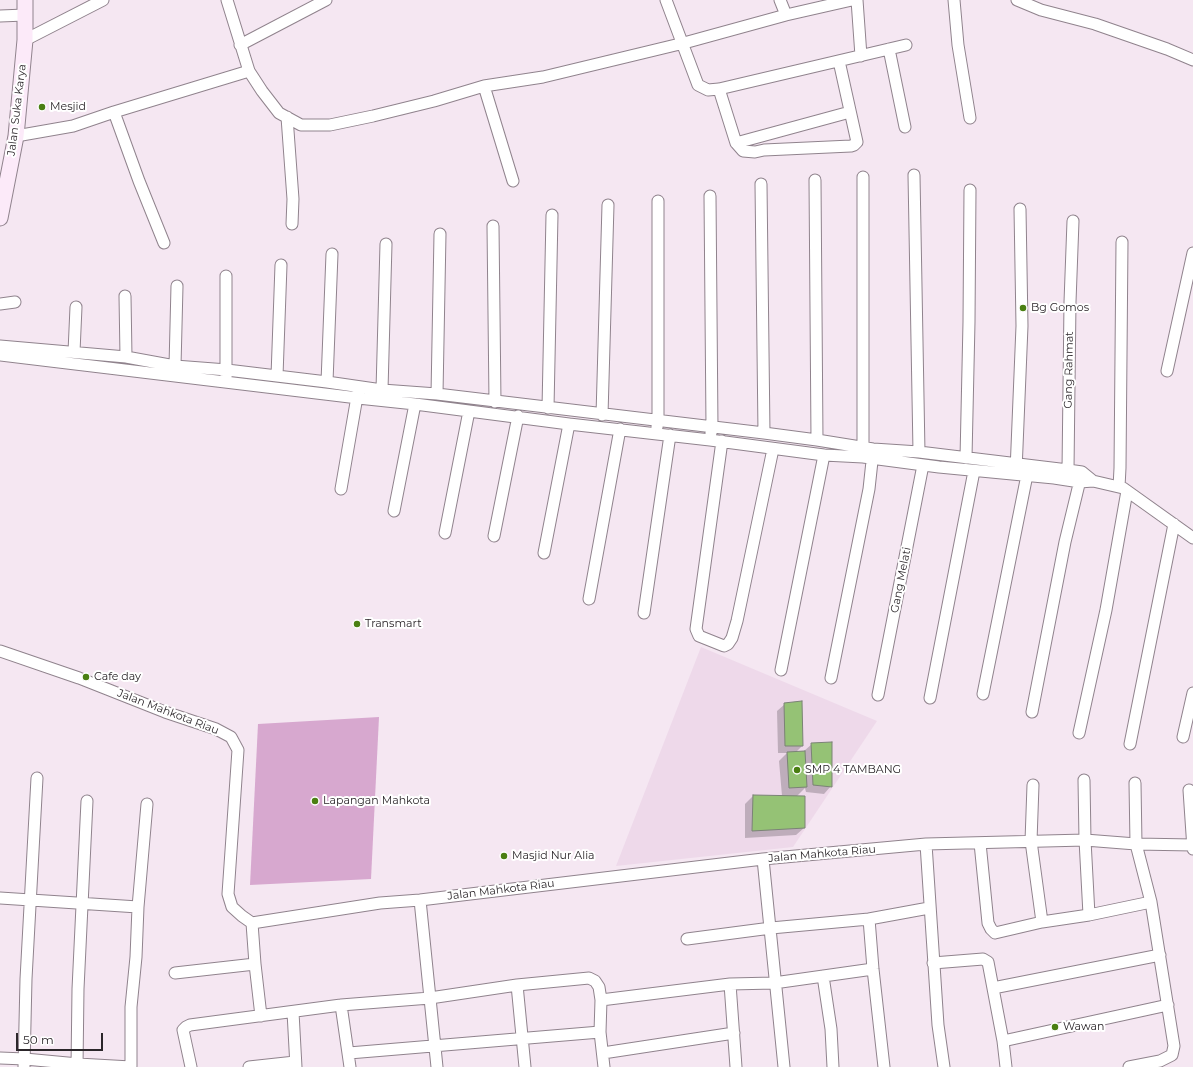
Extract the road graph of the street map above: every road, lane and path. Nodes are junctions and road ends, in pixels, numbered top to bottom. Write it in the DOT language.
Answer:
graph roads {
  1 [pos="103,0"];
  2 [pos="227,0"];
  3 [pos="326,0"];
  4 [pos="666,0"];
  5 [pos="780,0"];
  6 [pos="852,0"];
  7 [pos="857,0"];
  8 [pos="954,0"];
  9 [pos="1017,0"];
  10 [pos="838,2"];
  11 [pos="25,7"];
  12 [pos="786,15"];
  13 [pos="0,16"];
  14 [pos="25,40"];
  15 [pos="684,43"];
  16 [pos="240,45"];
  17 [pos="906,45"];
  18 [pos="889,49"];
  19 [pos="861,56"];
  20 [pos="1193,60"];
  21 [pos="839,61"];
  22 [pos="249,71"];
  23 [pos="484,86"];
  24 [pos="719,89"];
  25 [pos="114,112"];
  26 [pos="850,112"];
  27 [pos="287,117"];
  28 [pos="970,118"];
  29 [pos="905,128"];
  30 [pos="16,136"];
  31 [pos="736,143"];
  32 [pos="914,176"];
  33 [pos="863,177"];
  34 [pos="814,180"];
  35 [pos="513,181"];
  36 [pos="761,184"];
  37 [pos="970,190"];
  38 [pos="710,196"];
  39 [pos="658,201"];
  40 [pos="608,206"];
  41 [pos="1020,209"];
  42 [pos="552,215"];
  43 [pos="0,218"];
  44 [pos="1073,221"];
  45 [pos="292,224"];
  46 [pos="493,226"];
  47 [pos="440,234"];
  48 [pos="1122,242"];
  49 [pos="164,243"];
  50 [pos="386,244"];
  51 [pos="1193,253"];
  52 [pos="332,254"];
  53 [pos="281,265"];
  54 [pos="226,276"];
  55 [pos="177,286"];
  56 [pos="125,296"];
  57 [pos="15,302"];
  58 [pos="0,304"];
  59 [pos="76,307"];
  60 [pos="0,346"];
  61 [pos="74,352"];
  62 [pos="0,355"];
  63 [pos="126,358"];
  64 [pos="175,366"];
  65 [pos="227,370"];
  66 [pos="1167,371"];
  67 [pos="277,376"];
  68 [pos="226,382"];
  69 [pos="327,382"];
  70 [pos="382,390"];
  71 [pos="358,392"];
  72 [pos="437,394"];
  73 [pos="410,400"];
  74 [pos="495,402"];
  75 [pos="548,408"];
  76 [pos="468,411"];
  77 [pos="602,415"];
  78 [pos="518,416"];
  79 [pos="658,421"];
  80 [pos="570,424"];
  81 [pos="712,427"];
  82 [pos="620,429"];
  83 [pos="764,433"];
  84 [pos="656,434"];
  85 [pos="670,435"];
  86 [pos="710,440"];
  87 [pos="817,440"];
  88 [pos="722,441"];
  89 [pos="773,449"];
  90 [pos="919,452"];
  91 [pos="868,453"];
  92 [pos="824,455"];
  93 [pos="966,458"];
  94 [pos="923,465"];
  95 [pos="1068,470"];
  96 [pos="974,471"];
  97 [pos="1020,471"];
  98 [pos="1081,477"];
  99 [pos="341,489"];
  100 [pos="1123,489"];
  101 [pos="394,511"];
  102 [pos="1174,524"];
  103 [pos="445,533"];
  104 [pos="494,536"];
  105 [pos="1193,538"];
  106 [pos="544,553"];
  107 [pos="589,599"];
  108 [pos="644,613"];
  109 [pos="0,651"];
  110 [pos="781,670"];
  111 [pos="830,678"];
  112 [pos="1193,693"];
  113 [pos="983,694"];
  114 [pos="878,695"];
  115 [pos="930,698"];
  116 [pos="1032,712"];
  117 [pos="1079,733"];
  118 [pos="1183,737"];
  119 [pos="1130,744"];
  120 [pos="37,778"];
  121 [pos="1084,780"];
  122 [pos="1135,784"];
  123 [pos="1033,785"];
  124 [pos="1189,790"];
  125 [pos="86,801"];
  126 [pos="148,804"];
  127 [pos="1085,840"];
  128 [pos="1031,841"];
  129 [pos="980,843"];
  130 [pos="926,844"];
  131 [pos="1136,844"];
  132 [pos="1193,846"];
  133 [pos="763,859"];
  134 [pos="0,898"];
  135 [pos="31,900"];
  136 [pos="420,900"];
  137 [pos="1151,902"];
  138 [pos="82,903"];
  139 [pos="138,907"];
  140 [pos="929,908"];
  141 [pos="1089,915"];
  142 [pos="869,919"];
  143 [pos="252,922"];
  144 [pos="1042,922"];
  145 [pos="771,928"];
  146 [pos="687,939"];
  147 [pos="1160,955"];
  148 [pos="255,964"];
  149 [pos="933,964"];
  150 [pos="873,969"];
  151 [pos="175,973"];
  152 [pos="823,976"];
  153 [pos="774,982"];
  154 [pos="730,984"];
  155 [pos="517,985"];
  156 [pos="993,988"];
  157 [pos="430,998"];
  158 [pos="601,1000"];
  159 [pos="341,1005"];
  160 [pos="1168,1005"];
  161 [pos="293,1012"];
  162 [pos="261,1016"];
  163 [pos="600,1032"];
  164 [pos="734,1033"];
  165 [pos="522,1040"];
  166 [pos="1003,1041"];
  167 [pos="435,1047"];
  168 [pos="349,1053"];
  169 [pos="603,1053"];
  170 [pos="0,1058"];
  171 [pos="25,1063"];
  172 [pos="296,1064"];
  173 [pos="78,1066"];
  174 [pos="131,1067"];
  175 [pos="192,1067"];
  176 [pos="249,1067"];
  177 [pos="350,1067"];
  178 [pos="438,1067"];
  179 [pos="525,1067"];
  180 [pos="604,1067"];
  181 [pos="736,1067"];
  182 [pos="784,1067"];
  183 [pos="833,1067"];
  184 [pos="884,1067"];
  185 [pos="944,1067"];
  186 [pos="1006,1067"];
  187 [pos="1129,1067"];
  1 -- 14 [label="street"];
  2 -- 16 [label="street"];
  3 -- 16 [label="street"];
  4 -- 15 [label="street"];
  5 -- 12 [label="street"];
  6 -- 10 [label="street"];
  7 -- 19 [label="street"];
  8 -- 28 [label="street"];
  9 -- 20 [label="street"];
  10 -- 12 [label="street"];
  11 -- 13 [label="street"];
  11 -- 14 [label="main road, Jalan Suka Karya"];
  12 -- 15 [label="street"];
  14 -- 30 [label="main road, Jalan Suka Karya"];
  15 -- 23 [label="street"];
  15 -- 24 [label="street"];
  16 -- 22 [label="street"];
  17 -- 18 [label="street"];
  18 -- 19 [label="street"];
  18 -- 29 [label="street"];
  19 -- 21 [label="street"];
  21 -- 24 [label="street"];
  21 -- 26 [label="street"];
  22 -- 25 [label="street"];
  22 -- 27 [label="street"];
  23 -- 27 [label="street"];
  23 -- 35 [label="street"];
  24 -- 31 [label="street"];
  25 -- 30 [label="street"];
  25 -- 49 [label="street"];
  26 -- 31 [label="street"];
  26 -- 31 [label="street"];
  27 -- 45 [label="street"];
  30 -- 43 [label="main road, Jalan Suka Karya"];
  32 -- 90 [label="street"];
  33 -- 91 [label="street"];
  34 -- 87 [label="street"];
  36 -- 83 [label="street"];
  37 -- 93 [label="street"];
  38 -- 81 [label="street"];
  39 -- 79 [label="street"];
  40 -- 77 [label="street"];
  41 -- 97 [label="street"];
  42 -- 75 [label="street"];
  44 -- 95 [label="street, Gang Rahmat"];
  46 -- 74 [label="street"];
  47 -- 72 [label="street"];
  48 -- 100 [label="street"];
  50 -- 70 [label="street"];
  51 -- 66 [label="street"];
  52 -- 69 [label="street"];
  53 -- 67 [label="street"];
  54 -- 65 [label="street"];
  55 -- 64 [label="street"];
  56 -- 63 [label="street"];
  57 -- 58 [label="street"];
  59 -- 61 [label="street"];
  60 -- 61 [label="street"];
  61 -- 63 [label="street"];
  62 -- 68 [label="street"];
  63 -- 64 [label="street"];
  64 -- 65 [label="street"];
  65 -- 67 [label="street"];
  65 -- 68 [label="street"];
  67 -- 69 [label="street"];
  68 -- 71 [label="street"];
  69 -- 71 [label="street"];
  70 -- 71 [label="street"];
  70 -- 73 [label="street"];
  71 -- 73 [label="street"];
  71 -- 99 [label="street"];
  72 -- 73 [label="street"];
  72 -- 74 [label="street"];
  73 -- 76 [label="street"];
  73 -- 101 [label="street"];
  74 -- 75 [label="street"];
  75 -- 77 [label="street"];
  76 -- 78 [label="street"];
  76 -- 103 [label="street"];
  77 -- 79 [label="street"];
  78 -- 80 [label="street"];
  78 -- 104 [label="street"];
  79 -- 81 [label="street"];
  79 -- 84 [label="street"];
  80 -- 82 [label="street"];
  80 -- 106 [label="street"];
  81 -- 83 [label="street"];
  81 -- 86 [label="street"];
  82 -- 84 [label="street"];
  82 -- 107 [label="street"];
  83 -- 87 [label="street"];
  84 -- 85 [label="street"];
  85 -- 86 [label="street"];
  85 -- 108 [label="street"];
  86 -- 88 [label="street"];
  87 -- 91 [label="street"];
  88 -- 89 [label="street"];
  88 -- 89 [label="street"];
  89 -- 92 [label="street"];
  90 -- 91 [label="street"];
  90 -- 93 [label="street"];
  91 -- 92 [label="street"];
  91 -- 94 [label="street"];
  91 -- 111 [label="street"];
  92 -- 110 [label="street"];
  93 -- 97 [label="street"];
  94 -- 96 [label="street"];
  94 -- 114 [label="street, Gang Melati"];
  95 -- 97 [label="street"];
  95 -- 98 [label="street"];
  96 -- 97 [label="street"];
  96 -- 115 [label="street"];
  97 -- 98 [label="street"];
  97 -- 113 [label="street"];
  98 -- 100 [label="street"];
  98 -- 116 [label="street"];
  100 -- 102 [label="street"];
  100 -- 117 [label="street"];
  102 -- 105 [label="street"];
  102 -- 119 [label="street"];
  109 -- 143 [label="street, Jalan Mahkota Riau"];
  112 -- 118 [label="street"];
  120 -- 135 [label="street"];
  121 -- 127 [label="street"];
  122 -- 131 [label="street"];
  123 -- 128 [label="street"];
  124 -- 132 [label="street"];
  125 -- 138 [label="street"];
  126 -- 139 [label="street"];
  127 -- 128 [label="street, Jalan Mahkota Riau"];
  127 -- 131 [label="street, Jalan Mahkota Riau"];
  127 -- 141 [label="street"];
  128 -- 129 [label="street, Jalan Mahkota Riau"];
  128 -- 144 [label="street"];
  129 -- 130 [label="street, Jalan Mahkota Riau"];
  129 -- 144 [label="street"];
  130 -- 133 [label="street, Jalan Mahkota Riau"];
  130 -- 140 [label="street"];
  131 -- 132 [label="street, Jalan Mahkota Riau"];
  131 -- 137 [label="street"];
  133 -- 136 [label="street, Jalan Mahkota Riau"];
  133 -- 145 [label="street"];
  134 -- 135 [label="street"];
  135 -- 138 [label="street"];
  135 -- 171 [label="street"];
  136 -- 143 [label="street, Jalan Mahkota Riau"];
  136 -- 157 [label="street"];
  137 -- 141 [label="street"];
  137 -- 147 [label="street"];
  138 -- 139 [label="street"];
  138 -- 173 [label="street"];
  139 -- 174 [label="street"];
  140 -- 142 [label="street"];
  140 -- 149 [label="street"];
  141 -- 144 [label="street"];
  142 -- 145 [label="street"];
  142 -- 150 [label="street"];
  143 -- 148 [label="street"];
  145 -- 146 [label="street"];
  145 -- 153 [label="street"];
  147 -- 156 [label="street"];
  147 -- 160 [label="street"];
  148 -- 151 [label="street"];
  148 -- 162 [label="street"];
  149 -- 156 [label="street"];
  149 -- 185 [label="street"];
  150 -- 152 [label="street"];
  150 -- 184 [label="street"];
  152 -- 153 [label="street"];
  152 -- 183 [label="street"];
  153 -- 154 [label="street"];
  153 -- 182 [label="street"];
  154 -- 158 [label="street"];
  154 -- 164 [label="street"];
  155 -- 157 [label="street"];
  155 -- 158 [label="street"];
  155 -- 165 [label="street"];
  156 -- 166 [label="street"];
  157 -- 159 [label="street"];
  157 -- 167 [label="street"];
  158 -- 163 [label="street"];
  159 -- 161 [label="street"];
  159 -- 168 [label="street"];
  160 -- 166 [label="street"];
  160 -- 187 [label="street"];
  161 -- 162 [label="street"];
  161 -- 172 [label="street"];
  162 -- 175 [label="street"];
  163 -- 165 [label="street"];
  163 -- 169 [label="street"];
  164 -- 169 [label="street"];
  164 -- 181 [label="street"];
  165 -- 167 [label="street"];
  165 -- 179 [label="street"];
  166 -- 186 [label="street"];
  167 -- 168 [label="street"];
  167 -- 178 [label="street"];
  168 -- 177 [label="street"];
  169 -- 180 [label="street"];
  170 -- 171 [label="street"];
  171 -- 173 [label="street"];
  172 -- 176 [label="street"];
  173 -- 174 [label="street"];
}
